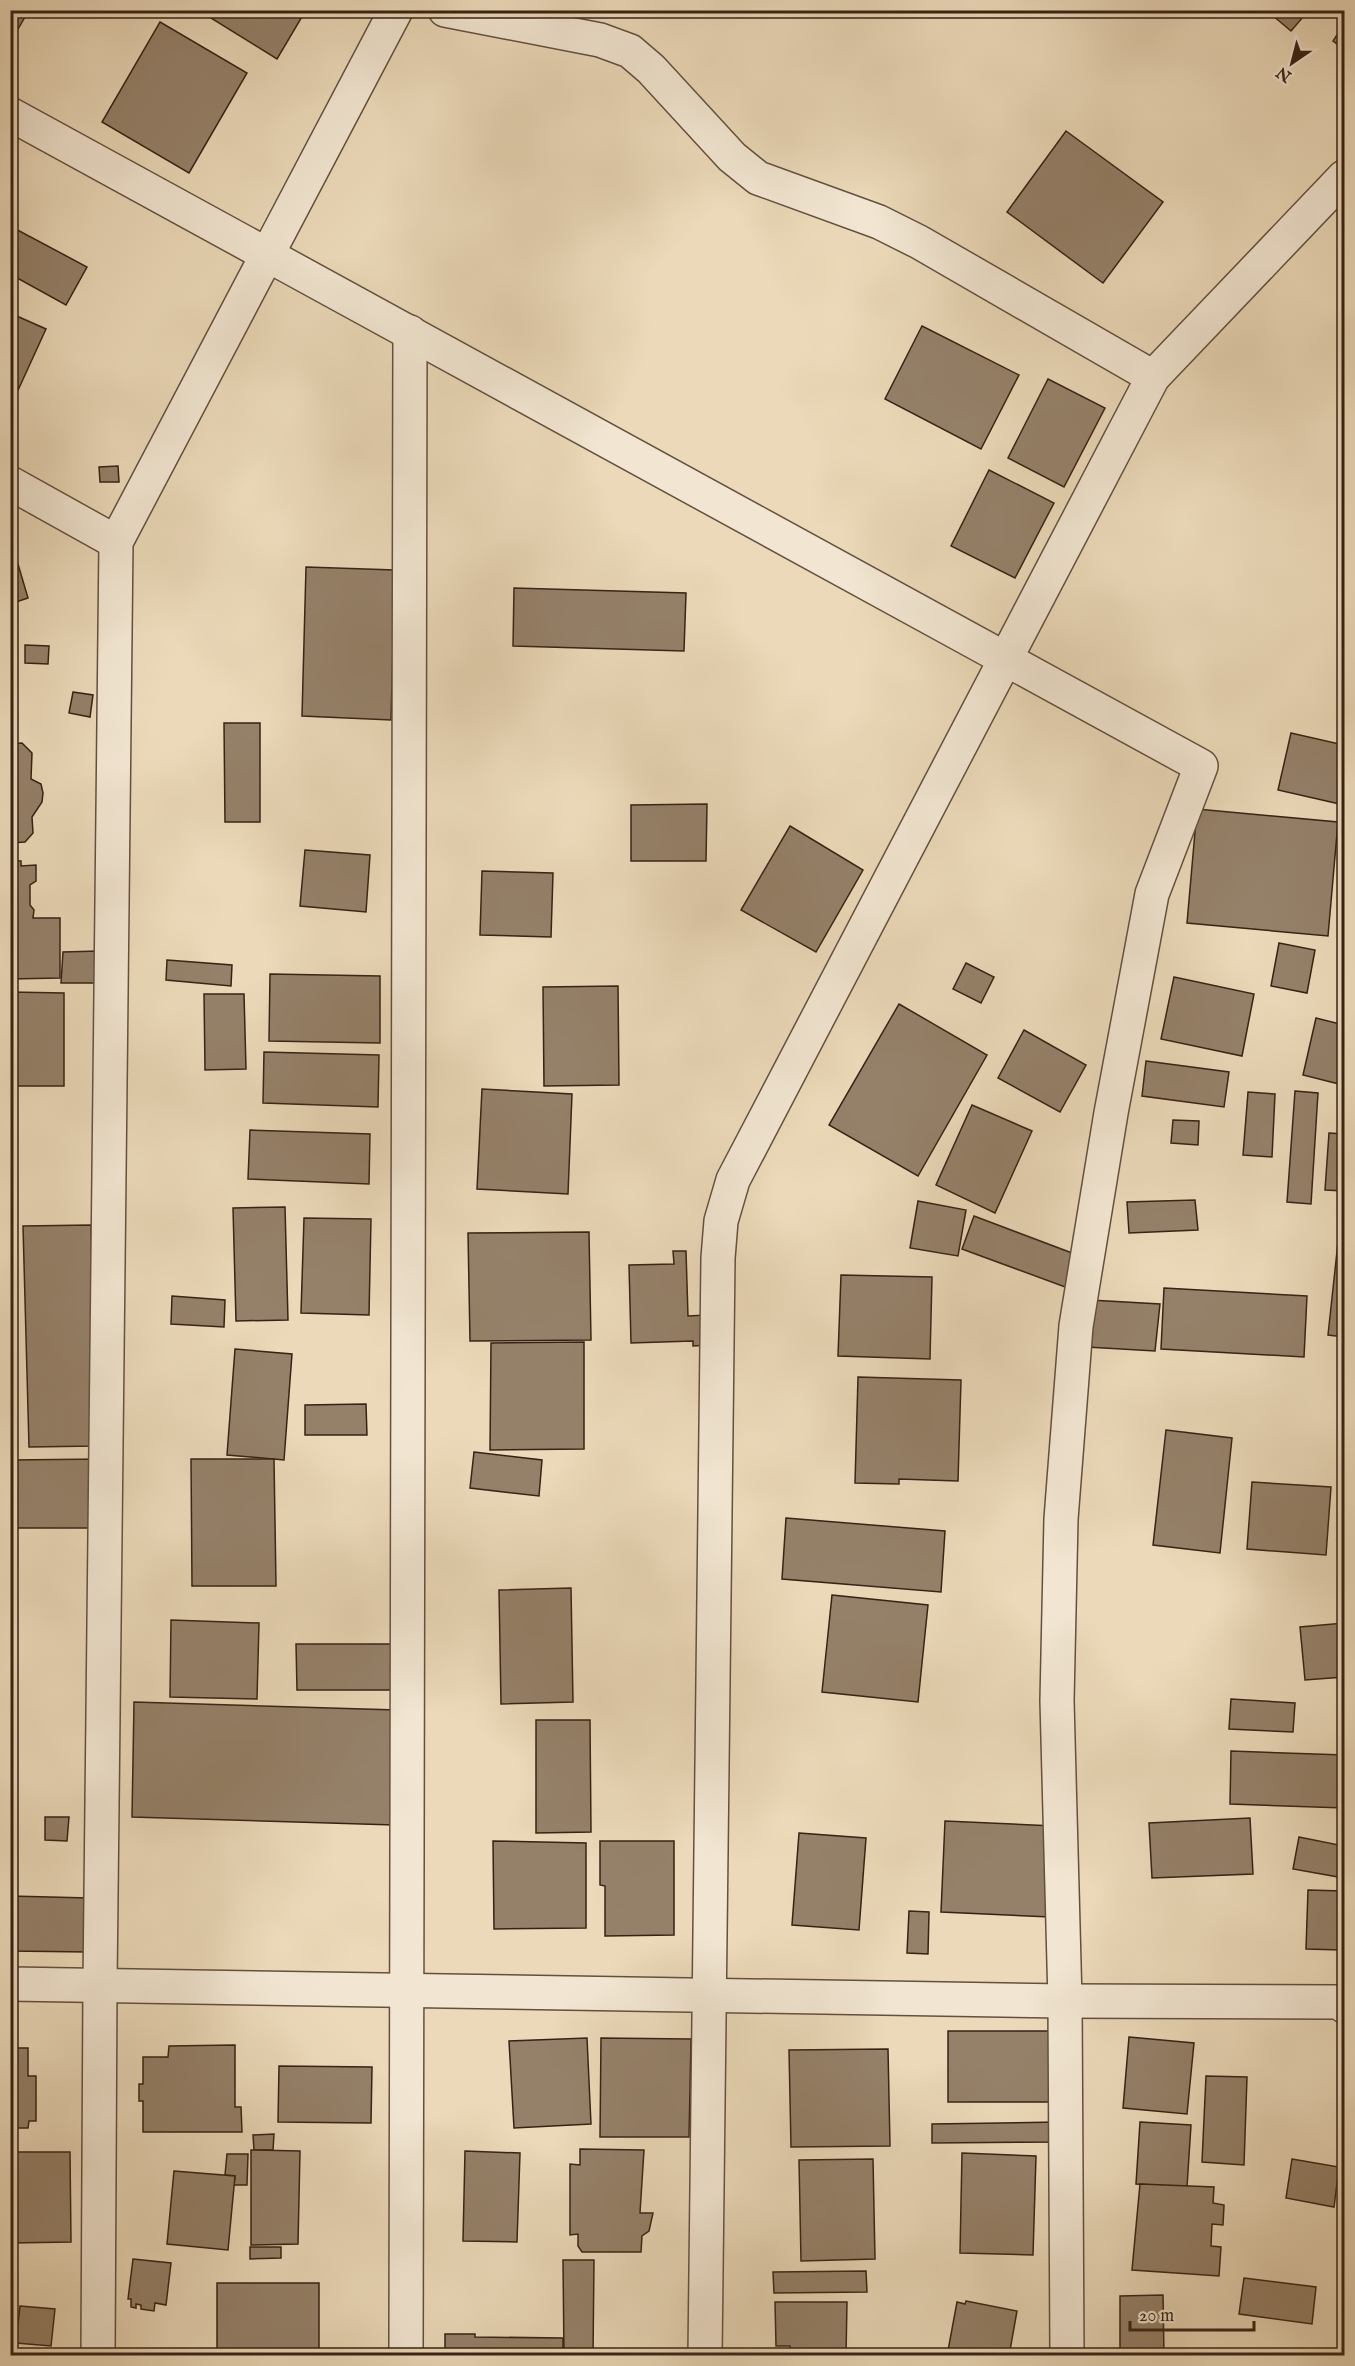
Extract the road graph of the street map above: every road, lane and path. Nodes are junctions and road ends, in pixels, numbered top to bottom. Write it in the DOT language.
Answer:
graph roads {
  1 [pos="396,10"];
  2 [pos="446,10"];
  3 [pos="10,114"];
  4 [pos="1344,177"];
  5 [pos="268,255"];
  6 [pos="410,333"];
  7 [pos="1153,377"];
  8 [pos="10,483"];
  9 [pos="116,542"];
  10 [pos="1005,659"];
  11 [pos="10,1984"];
  12 [pos="100,1985"];
  13 [pos="408,1990"];
  14 [pos="710,1996"];
  15 [pos="1065,2001"];
  16 [pos="1344,2006"];
  17 [pos="98,2355"];
  18 [pos="406,2355"];
  19 [pos="705,2355"];
  20 [pos="1067,2355"];
  1 -- 5 [label="street"];
  2 -- 7 [label="street"];
  3 -- 5 [label="street"];
  4 -- 7 [label="street"];
  5 -- 6 [label="street"];
  5 -- 9 [label="street"];
  6 -- 10 [label="street"];
  6 -- 13 [label="street"];
  7 -- 10 [label="street"];
  8 -- 9 [label="street"];
  9 -- 12 [label="street"];
  10 -- 14 [label="street"];
  10 -- 15 [label="street"];
  11 -- 12 [label="street"];
  12 -- 13 [label="street"];
  12 -- 17 [label="street"];
  13 -- 14 [label="street"];
  13 -- 18 [label="street"];
  14 -- 15 [label="street"];
  14 -- 19 [label="street"];
  15 -- 16 [label="street"];
  15 -- 20 [label="street"];
}
